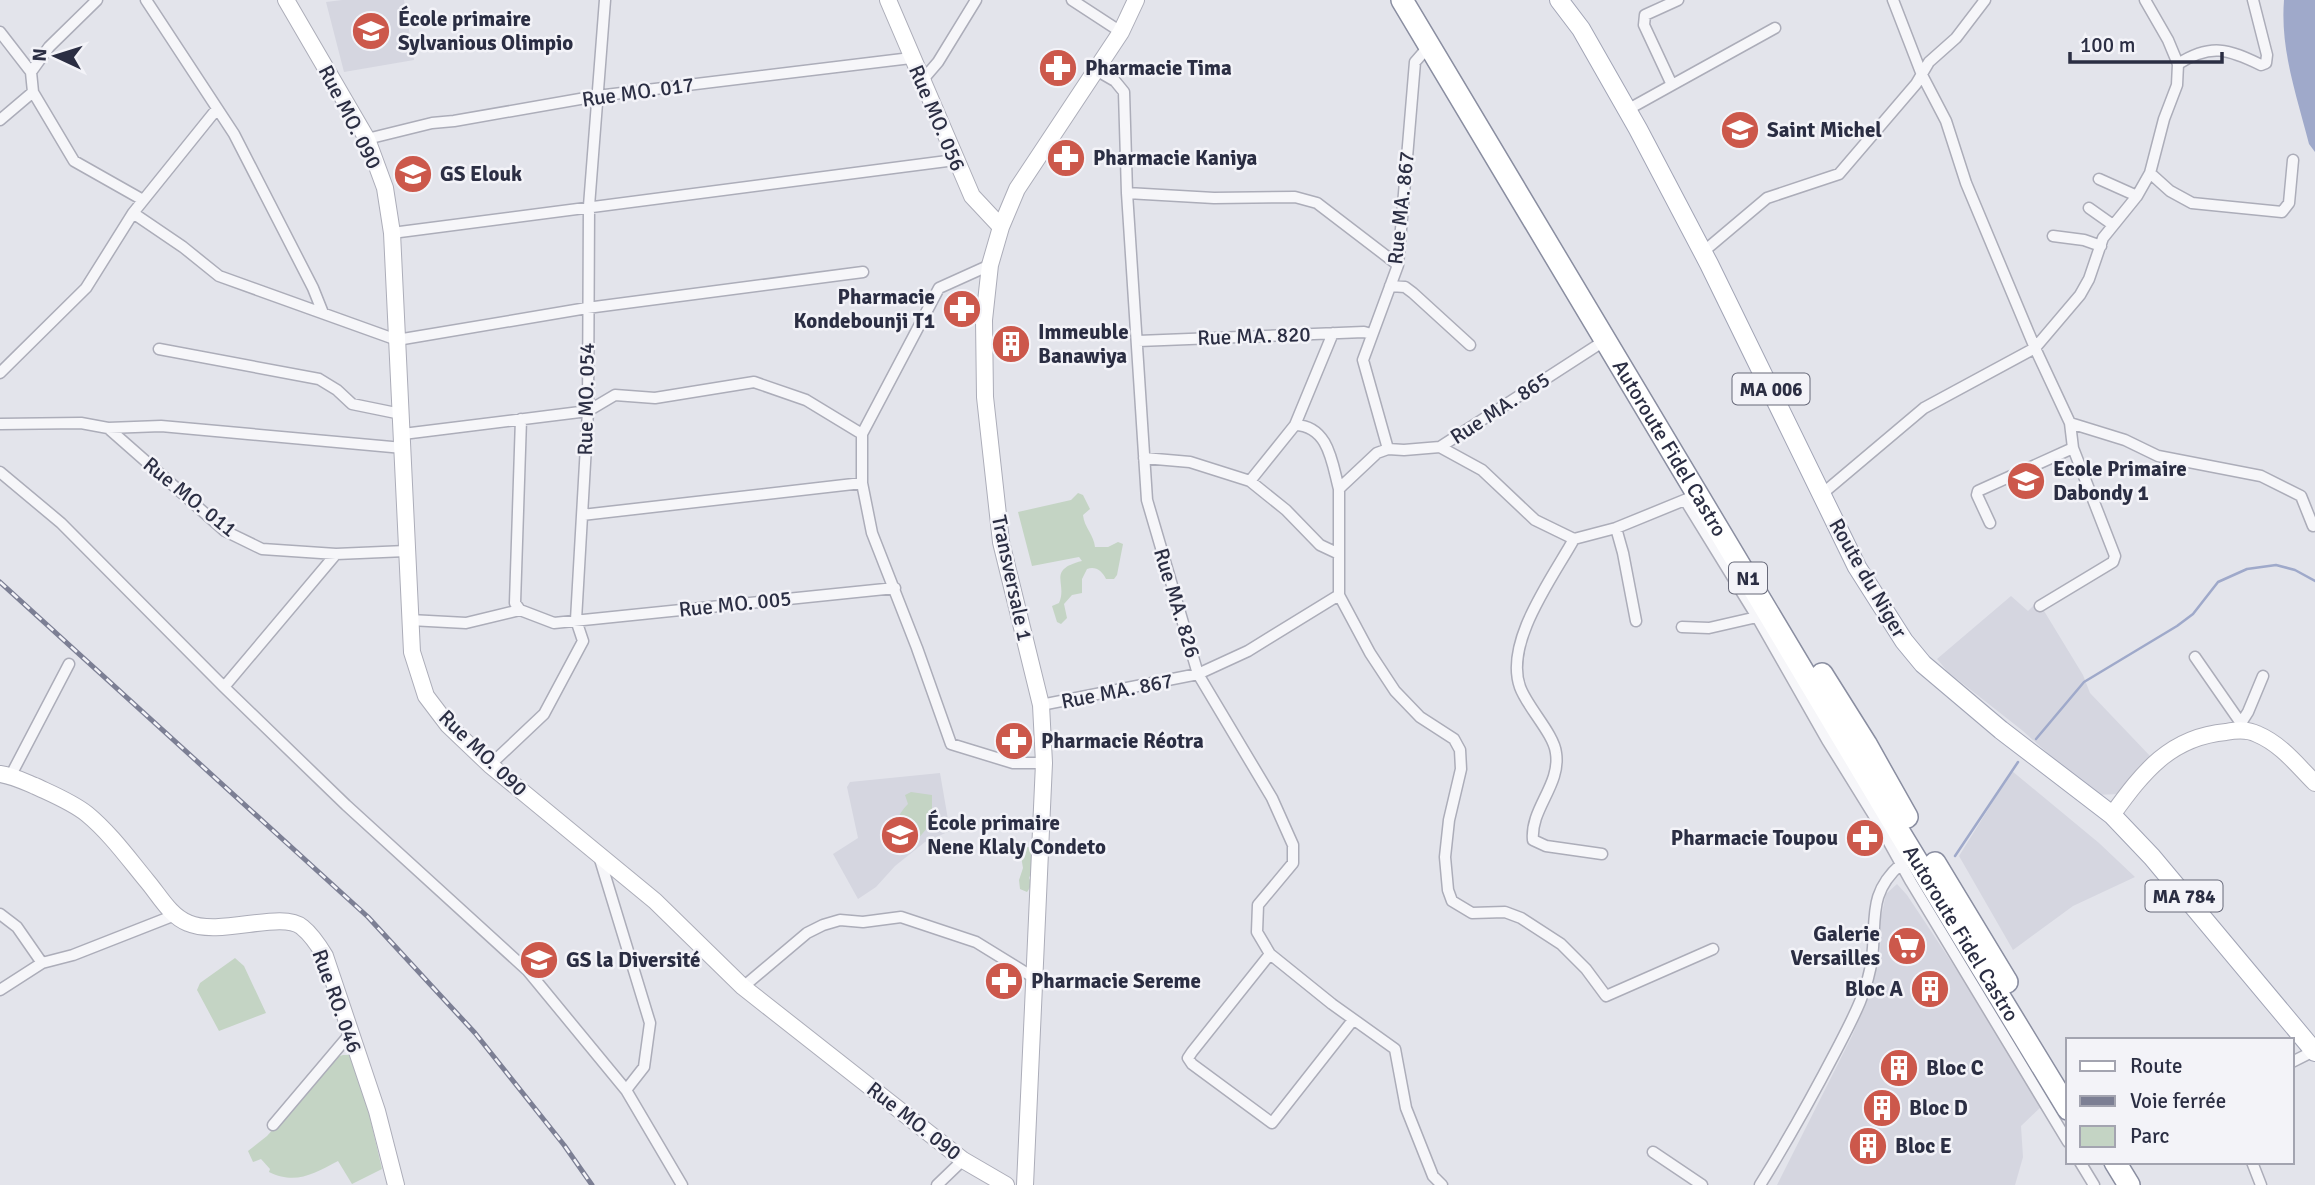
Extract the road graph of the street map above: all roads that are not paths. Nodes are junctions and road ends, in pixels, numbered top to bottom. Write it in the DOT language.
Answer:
graph roads {
  1 [pos="97,0"];
  2 [pos="146,0"];
  3 [pos="287,0"];
  4 [pos="605,0"];
  5 [pos="888,0"];
  6 [pos="976,0"];
  7 [pos="1072,0"];
  8 [pos="1405,0"];
  9 [pos="1559,0"];
  10 [pos="1678,0"];
  11 [pos="1893,0"];
  12 [pos="1985,0"];
  13 [pos="2145,0"];
  14 [pos="2253,0"];
  15 [pos="1137,3"];
  16 [pos="1775,28"];
  17 [pos="0,32"];
  18 [pos="1121,32"];
  19 [pos="1428,47"];
  20 [pos="911,58"];
  21 [pos="2178,64"];
  22 [pos="1096,70"];
  23 [pos="31,72"];
  24 [pos="1922,75"];
  25 [pos="1672,85"];
  26 [pos="925,87"];
  27 [pos="33,92"];
  28 [pos="597,96"];
  29 [pos="216,110"];
  30 [pos="1627,110"];
  31 [pos="0,120"];
  32 [pos="367,139"];
  33 [pos="955,160"];
  34 [pos="2293,160"];
  35 [pos="2150,173"];
  36 [pos="2099,179"];
  37 [pos="1127,193"];
  38 [pos="2137,196"];
  39 [pos="143,200"];
  40 [pos="589,206"];
  41 [pos="2089,208"];
  42 [pos="133,213"];
  43 [pos="2113,225"];
  44 [pos="1001,227"];
  45 [pos="392,233"];
  46 [pos="2053,236"];
  47 [pos="2101,246"];
  48 [pos="1703,251"];
  49 [pos="990,265"];
  50 [pos="1398,265"];
  51 [pos="863,272"];
  52 [pos="1390,286"];
  53 [pos="587,308"];
  54 [pos="324,313"];
  55 [pos="1333,333"];
  56 [pos="1371,334"];
  57 [pos="397,340"];
  58 [pos="1138,341"];
  59 [pos="1604,341"];
  60 [pos="1470,345"];
  61 [pos="2035,348"];
  62 [pos="159,349"];
  63 [pos="0,373"];
  64 [pos="588,411"];
  65 [pos="401,414"];
  66 [pos="521,419"];
  67 [pos="2070,423"];
  68 [pos="0,424"];
  69 [pos="1295,425"];
  70 [pos="108,428"];
  71 [pos="862,434"];
  72 [pos="403,441"];
  73 [pos="1440,447"];
  74 [pos="2073,448"];
  75 [pos="1388,449"];
  76 [pos="1144,458"];
  77 [pos="0,472"];
  78 [pos="1250,481"];
  79 [pos="862,483"];
  80 [pos="1339,489"];
  81 [pos="1822,494"];
  82 [pos="1691,497"];
  83 [pos="582,515"];
  84 [pos="1990,523"];
  85 [pos="2313,526"];
  86 [pos="1616,528"];
  87 [pos="1574,539"];
  88 [pos="406,551"];
  89 [pos="1337,553"];
  90 [pos="336,554"];
  91 [pos="895,588"];
  92 [pos="1339,595"];
  93 [pos="2040,606"];
  94 [pos="520,610"];
  95 [pos="1757,617"];
  96 [pos="410,620"];
  97 [pos="576,620"];
  98 [pos="1636,621"];
  99 [pos="1682,627"];
  100 [pos="2195,657"];
  101 [pos="69,664"];
  102 [pos="1198,674"];
  103 [pos="2263,676"];
  104 [pos="224,687"];
  105 [pos="1041,705"];
  106 [pos="2243,726"];
  107 [pos="2036,757"];
  108 [pos="1044,763"];
  109 [pos="490,765"];
  110 [pos="6,775"];
  111 [pos="2315,783"];
  112 [pos="2112,815"];
  113 [pos="1602,854"];
  114 [pos="599,856"];
  115 [pos="1901,864"];
  116 [pos="0,914"];
  117 [pos="175,915"];
  118 [pos="1713,949"];
  119 [pos="1270,954"];
  120 [pos="42,963"];
  121 [pos="1036,979"];
  122 [pos="743,987"];
  123 [pos="0,990"];
  124 [pos="1353,1020"];
  125 [pos="350,1034"];
  126 [pos="2315,1051"];
  127 [pos="2294,1061"];
  128 [pos="2066,1082"];
  129 [pos="626,1090"];
  130 [pos="2066,1106"];
  131 [pos="272,1125"];
  132 [pos="2066,1139"];
  133 [pos="1653,1152"];
  134 [pos="962,1160"];
  135 [pos="2081,1164"];
  136 [pos="2102,1164"];
  137 [pos="2116,1164"];
  138 [pos="2253,1164"];
  139 [pos="396,1185"];
  140 [pos="682,1185"];
  141 [pos="937,1185"];
  142 [pos="1006,1185"];
  143 [pos="1025,1185"];
  144 [pos="1442,1185"];
  145 [pos="1702,1185"];
  146 [pos="1760,1185"];
  147 [pos="2094,1185"];
  148 [pos="2114,1185"];
  149 [pos="2129,1185"];
  150 [pos="2261,1185"];
  1 -- 23 [label="street"];
  2 -- 29 [label="street"];
  3 -- 32 [label="street, Rue MO. 090"];
  4 -- 28 [label="street, Rue MO. 054"];
  5 -- 20 [label="street, Rue MO. 056"];
  6 -- 26 [label="street"];
  7 -- 18 [label="street"];
  8 -- 19 [label="highway, Autoroute Fidel Castro / N1"];
  8 -- 128 [label="highway, Autoroute Fidel Castro / N1"];
  9 -- 30 [label="main road, Route du Niger / MA 006"];
  10 -- 25 [label="street"];
  11 -- 24 [label="street"];
  12 -- 24 [label="street"];
  13 -- 21 [label="street"];
  14 -- 21 [label="street"];
  15 -- 18 [label="street, Transversale 1"];
  16 -- 25 [label="street"];
  17 -- 23 [label="street"];
  18 -- 22 [label="street, Transversale 1"];
  19 -- 50 [label="street, Rue MA. 867"];
  19 -- 59 [label="highway, Autoroute Fidel Castro / N1"];
  20 -- 26 [label="street, Rue MO. 056"];
  20 -- 28 [label="street, Rue MO. 017"];
  21 -- 35 [label="street"];
  22 -- 37 [label="street, Rue MA. 826"];
  22 -- 44 [label="street, Transversale 1"];
  23 -- 27 [label="street"];
  24 -- 48 [label="street"];
  24 -- 61 [label="street"];
  25 -- 30 [label="street"];
  26 -- 33 [label="street, Rue MO. 056"];
  27 -- 31 [label="street"];
  27 -- 39 [label="street"];
  28 -- 32 [label="street, Rue MO. 017"];
  28 -- 40 [label="street, Rue MO. 054"];
  29 -- 39 [label="street"];
  29 -- 54 [label="street"];
  30 -- 48 [label="main road, Route du Niger / MA 006"];
  32 -- 45 [label="street, Rue MO. 090"];
  33 -- 40 [label="street"];
  33 -- 44 [label="street, Rue MO. 056"];
  34 -- 35 [label="street"];
  35 -- 38 [label="street"];
  36 -- 38 [label="street"];
  37 -- 50 [label="street"];
  37 -- 58 [label="street, Rue MA. 826"];
  38 -- 43 [label="street"];
  39 -- 42 [label="street"];
  40 -- 45 [label="street"];
  40 -- 53 [label="street, Rue MO. 054"];
  41 -- 43 [label="street"];
  42 -- 54 [label="street"];
  42 -- 63 [label="street"];
  43 -- 47 [label="street"];
  44 -- 49 [label="street, Transversale 1"];
  45 -- 57 [label="street, Rue MO. 090"];
  46 -- 47 [label="street"];
  47 -- 61 [label="street"];
  48 -- 81 [label="main road, Route du Niger / MA 006"];
  49 -- 71 [label="street"];
  49 -- 105 [label="street, Transversale 1"];
  50 -- 52 [label="street, Rue MA. 867"];
  51 -- 53 [label="street"];
  52 -- 56 [label="street, Rue MA. 867"];
  52 -- 60 [label="street"];
  53 -- 57 [label="street"];
  53 -- 64 [label="street, Rue MO. 054"];
  54 -- 57 [label="street"];
  55 -- 56 [label="street, Rue MA. 820"];
  55 -- 58 [label="street, Rue MA. 820"];
  55 -- 69 [label="street"];
  56 -- 75 [label="street, Rue MA. 867"];
  57 -- 65 [label="street, Rue MO. 090"];
  58 -- 76 [label="street, Rue MA. 826"];
  59 -- 73 [label="street, Rue MA. 865"];
  59 -- 82 [label="highway, Autoroute Fidel Castro / N1"];
  61 -- 67 [label="street"];
  61 -- 81 [label="street"];
  62 -- 65 [label="street"];
  64 -- 66 [label="street"];
  64 -- 71 [label="street"];
  64 -- 83 [label="street, Rue MO. 054"];
  65 -- 72 [label="street, Rue MO. 090"];
  66 -- 72 [label="street"];
  66 -- 94 [label="street"];
  67 -- 74 [label="street"];
  67 -- 85 [label="street"];
  68 -- 70 [label="street"];
  69 -- 78 [label="street"];
  69 -- 80 [label="street"];
  70 -- 72 [label="street"];
  70 -- 90 [label="street, Rue MO. 011"];
  71 -- 79 [label="street"];
  72 -- 88 [label="street, Rue MO. 090"];
  73 -- 75 [label="street, Rue MA. 865"];
  73 -- 87 [label="street"];
  74 -- 84 [label="street"];
  74 -- 93 [label="street"];
  75 -- 80 [label="street"];
  76 -- 78 [label="street"];
  76 -- 102 [label="street, Rue MA. 826"];
  77 -- 104 [label="street"];
  78 -- 89 [label="street"];
  79 -- 83 [label="street"];
  79 -- 91 [label="street"];
  80 -- 89 [label="street"];
  81 -- 107 [label="main road, Route du Niger / MA 006"];
  82 -- 86 [label="street"];
  82 -- 95 [label="street"];
  82 -- 130 [label="highway, Autoroute Fidel Castro / N1"];
  83 -- 97 [label="street, Rue MO. 054"];
  86 -- 87 [label="street"];
  86 -- 98 [label="street"];
  87 -- 113 [label="street"];
  88 -- 90 [label="street, Rue MO. 011"];
  88 -- 96 [label="street, Rue MO. 090"];
  89 -- 92 [label="street"];
  90 -- 104 [label="street"];
  91 -- 97 [label="street, Rue MO. 005"];
  91 -- 108 [label="street"];
  92 -- 102 [label="street, Rue MA. 867"];
  92 -- 118 [label="street"];
  94 -- 96 [label="street"];
  94 -- 97 [label="street, Rue MO. 005"];
  95 -- 99 [label="street"];
  95 -- 115 [label="street"];
  96 -- 109 [label="street, Rue MO. 090"];
  97 -- 109 [label="street, Rue MO. 054"];
  100 -- 106 [label="street"];
  101 -- 110 [label="street"];
  102 -- 105 [label="street, Rue MA. 867"];
  102 -- 119 [label="street, Rue MA. 826"];
  103 -- 106 [label="street"];
  104 -- 129 [label="street"];
  105 -- 108 [label="street, Transversale 1"];
  106 -- 111 [label="street"];
  106 -- 112 [label="street"];
  107 -- 112 [label="main road, Route du Niger / MA 784"];
  108 -- 121 [label="street, Transversale 1"];
  109 -- 114 [label="street, Rue MO. 090"];
  110 -- 117 [label="street, Rue RO. 046"];
  112 -- 126 [label="main road, Route du Niger / MA 784"];
  114 -- 122 [label="street, Rue MO. 090"];
  114 -- 129 [label="street"];
  115 -- 132 [label="street"];
  115 -- 146 [label="street"];
  116 -- 120 [label="street"];
  117 -- 120 [label="street"];
  117 -- 125 [label="street, Rue RO. 046"];
  119 -- 124 [label="street, Rue MA. 826"];
  119 -- 124 [label="street"];
  120 -- 123 [label="street"];
  121 -- 122 [label="street"];
  121 -- 143 [label="street, Transversale 1"];
  122 -- 134 [label="street, Rue MO. 090"];
  124 -- 144 [label="street, Rue MA. 826"];
  125 -- 131 [label="street"];
  125 -- 139 [label="street, Rue RO. 046"];
  126 -- 127 [label="street"];
  129 -- 140 [label="street"];
  133 -- 145 [label="street"];
  134 -- 141 [label="street"];
  134 -- 142 [label="street, Rue MO. 090"];
  135 -- 147 [label="street"];
  136 -- 148 [label="highway"];
  137 -- 149 [label="highway"];
  138 -- 150 [label="street"];
}
